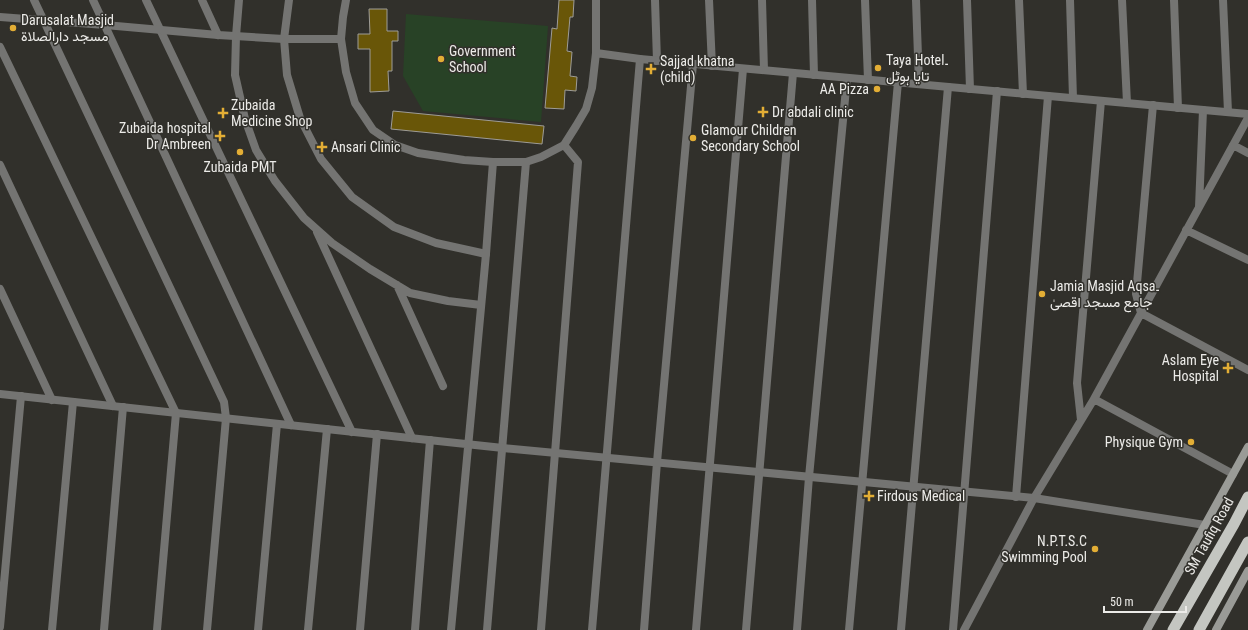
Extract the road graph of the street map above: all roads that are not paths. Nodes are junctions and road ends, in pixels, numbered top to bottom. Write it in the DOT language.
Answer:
graph roads {
  1 [pos="34,0"];
  2 [pos="93,0"];
  3 [pos="146,0"];
  4 [pos="202,0"];
  5 [pos="239,0"];
  6 [pos="289,0"];
  7 [pos="346,0"];
  8 [pos="596,0"];
  9 [pos="655,0"];
  10 [pos="709,0"];
  11 [pos="762,0"];
  12 [pos="812,0"];
  13 [pos="865,0"];
  14 [pos="916,0"];
  15 [pos="967,0"];
  16 [pos="1019,0"];
  17 [pos="1070,0"];
  18 [pos="1122,0"];
  19 [pos="1174,0"];
  20 [pos="1223,0"];
  21 [pos="0,17"];
  22 [pos="44,20"];
  23 [pos="105,25"];
  24 [pos="160,31"];
  25 [pos="218,35"];
  26 [pos="236,36"];
  27 [pos="284,39"];
  28 [pos="341,39"];
  29 [pos="0,47"];
  30 [pos="596,53"];
  31 [pos="640,59"];
  32 [pos="657,61"];
  33 [pos="693,64"];
  34 [pos="712,66"];
  35 [pos="743,68"];
  36 [pos="764,70"];
  37 [pos="793,73"];
  38 [pos="814,75"];
  39 [pos="847,78"];
  40 [pos="868,80"];
  41 [pos="898,82"];
  42 [pos="919,84"];
  43 [pos="948,87"];
  44 [pos="970,89"];
  45 [pos="997,91"];
  46 [pos="1023,94"];
  47 [pos="1048,96"];
  48 [pos="1073,98"];
  49 [pos="1101,101"];
  50 [pos="1127,103"];
  51 [pos="1153,105"];
  52 [pos="1178,108"];
  53 [pos="1203,110"];
  54 [pos="1228,112"];
  55 [pos="1248,114"];
  56 [pos="1248,118"];
  57 [pos="564,145"];
  58 [pos="1233,145"];
  59 [pos="1248,153"];
  60 [pos="493,162"];
  61 [pos="526,162"];
  62 [pos="0,165"];
  63 [pos="1199,208"];
  64 [pos="314,227"];
  65 [pos="1186,230"];
  66 [pos="486,254"];
  67 [pos="1248,260"];
  68 [pos="397,285"];
  69 [pos="0,289"];
  70 [pos="481,305"];
  71 [pos="1141,313"];
  72 [pos="1248,370"];
  73 [pos="443,386"];
  74 [pos="0,394"];
  75 [pos="20,396"];
  76 [pos="1094,399"];
  77 [pos="52,400"];
  78 [pos="73,402"];
  79 [pos="113,406"];
  80 [pos="123,407"];
  81 [pos="176,413"];
  82 [pos="226,418"];
  83 [pos="1081,420"];
  84 [pos="277,424"];
  85 [pos="291,425"];
  86 [pos="327,429"];
  87 [pos="352,432"];
  88 [pos="377,434"];
  89 [pos="412,438"];
  90 [pos="430,440"];
  91 [pos="468,444"];
  92 [pos="1248,447"];
  93 [pos="503,448"];
  94 [pos="556,453"];
  95 [pos="607,457"];
  96 [pos="657,462"];
  97 [pos="710,467"];
  98 [pos="760,472"];
  99 [pos="1233,474"];
  100 [pos="809,477"];
  101 [pos="861,482"];
  102 [pos="913,487"];
  103 [pos="964,492"];
  104 [pos="1016,496"];
  105 [pos="1248,497"];
  106 [pos="1034,498"];
  107 [pos="1205,525"];
  108 [pos="1248,542"];
  109 [pos="1248,571"];
  110 [pos="0,627"];
  111 [pos="52,630"];
  112 [pos="104,630"];
  113 [pos="157,630"];
  114 [pos="207,630"];
  115 [pos="258,630"];
  116 [pos="308,630"];
  117 [pos="360,630"];
  118 [pos="415,630"];
  119 [pos="451,630"];
  120 [pos="487,630"];
  121 [pos="541,630"];
  122 [pos="592,630"];
  123 [pos="644,630"];
  124 [pos="696,630"];
  125 [pos="746,630"];
  126 [pos="796,630"];
  127 [pos="848,630"];
  128 [pos="901,630"];
  129 [pos="953,630"];
  130 [pos="964,630"];
  131 [pos="1147,630"];
  132 [pos="1173,630"];
  133 [pos="1199,630"];
  134 [pos="1216,630"];
  1 -- 22 [label="street"];
  2 -- 23 [label="street"];
  3 -- 24 [label="street"];
  4 -- 25 [label="street"];
  5 -- 26 [label="street"];
  6 -- 27 [label="street"];
  7 -- 28 [label="street"];
  8 -- 30 [label="street"];
  9 -- 32 [label="street"];
  10 -- 34 [label="street"];
  11 -- 36 [label="street"];
  12 -- 38 [label="street"];
  13 -- 40 [label="street"];
  14 -- 42 [label="street"];
  15 -- 44 [label="street"];
  16 -- 46 [label="street"];
  17 -- 48 [label="street"];
  18 -- 50 [label="street"];
  19 -- 52 [label="street"];
  20 -- 54 [label="street"];
  21 -- 22 [label="street"];
  22 -- 23 [label="street"];
  22 -- 82 [label="street"];
  23 -- 24 [label="street"];
  23 -- 85 [label="street"];
  24 -- 25 [label="street"];
  24 -- 87 [label="street"];
  25 -- 26 [label="street"];
  26 -- 27 [label="street"];
  26 -- 64 [label="street"];
  27 -- 28 [label="street"];
  27 -- 66 [label="street"];
  28 -- 60 [label="street"];
  29 -- 81 [label="street"];
  30 -- 31 [label="street"];
  30 -- 57 [label="street"];
  31 -- 32 [label="street"];
  31 -- 95 [label="street"];
  32 -- 33 [label="street"];
  33 -- 34 [label="street"];
  33 -- 96 [label="street"];
  34 -- 35 [label="street"];
  35 -- 36 [label="street"];
  35 -- 97 [label="street"];
  36 -- 37 [label="street"];
  37 -- 38 [label="street"];
  37 -- 98 [label="street"];
  38 -- 39 [label="street"];
  39 -- 40 [label="street"];
  39 -- 100 [label="street"];
  40 -- 41 [label="street"];
  41 -- 42 [label="street"];
  41 -- 101 [label="street"];
  42 -- 43 [label="street"];
  43 -- 44 [label="street"];
  43 -- 102 [label="street"];
  44 -- 45 [label="street"];
  45 -- 46 [label="street"];
  45 -- 103 [label="street"];
  46 -- 47 [label="street"];
  47 -- 48 [label="street"];
  47 -- 104 [label="street"];
  48 -- 49 [label="street"];
  49 -- 50 [label="street"];
  49 -- 83 [label="street"];
  50 -- 51 [label="street"];
  51 -- 52 [label="street"];
  51 -- 71 [label="street"];
  52 -- 53 [label="street"];
  53 -- 54 [label="street"];
  53 -- 63 [label="street"];
  54 -- 55 [label="street"];
  56 -- 58 [label="street"];
  57 -- 61 [label="street"];
  57 -- 94 [label="street"];
  58 -- 59 [label="street"];
  58 -- 63 [label="street"];
  60 -- 61 [label="street"];
  60 -- 66 [label="street"];
  61 -- 93 [label="street"];
  62 -- 79 [label="street"];
  63 -- 65 [label="street"];
  64 -- 68 [label="street"];
  64 -- 89 [label="street"];
  65 -- 67 [label="street"];
  65 -- 71 [label="street"];
  66 -- 70 [label="street"];
  68 -- 70 [label="street"];
  68 -- 73 [label="street"];
  69 -- 77 [label="street"];
  70 -- 91 [label="street"];
  71 -- 72 [label="street"];
  71 -- 76 [label="street"];
  74 -- 75 [label="street"];
  75 -- 77 [label="street"];
  75 -- 110 [label="street"];
  76 -- 83 [label="street"];
  76 -- 99 [label="street"];
  77 -- 78 [label="street"];
  78 -- 79 [label="street"];
  78 -- 111 [label="street"];
  79 -- 80 [label="street"];
  80 -- 81 [label="street"];
  80 -- 112 [label="street"];
  81 -- 82 [label="street"];
  81 -- 113 [label="street"];
  82 -- 84 [label="street"];
  82 -- 114 [label="street"];
  83 -- 106 [label="street"];
  84 -- 85 [label="street"];
  84 -- 115 [label="street"];
  85 -- 86 [label="street"];
  86 -- 87 [label="street"];
  86 -- 116 [label="street"];
  87 -- 88 [label="street"];
  88 -- 89 [label="street"];
  88 -- 117 [label="street"];
  89 -- 90 [label="street"];
  90 -- 91 [label="street"];
  90 -- 118 [label="street"];
  91 -- 93 [label="street"];
  91 -- 119 [label="street"];
  92 -- 99 [label="main road"];
  93 -- 94 [label="street"];
  93 -- 120 [label="street"];
  94 -- 95 [label="street"];
  94 -- 121 [label="street"];
  95 -- 96 [label="street"];
  95 -- 122 [label="street"];
  96 -- 97 [label="street"];
  96 -- 123 [label="street"];
  97 -- 98 [label="street"];
  97 -- 124 [label="street"];
  98 -- 100 [label="street"];
  98 -- 125 [label="street"];
  99 -- 107 [label="main road"];
  100 -- 101 [label="street"];
  100 -- 126 [label="street"];
  101 -- 102 [label="street"];
  101 -- 127 [label="street"];
  102 -- 103 [label="street"];
  102 -- 128 [label="street"];
  103 -- 104 [label="street"];
  103 -- 129 [label="street"];
  104 -- 106 [label="street"];
  105 -- 132 [label="highway, SM Taufiq Road"];
  106 -- 107 [label="street"];
  106 -- 130 [label="street"];
  107 -- 131 [label="main road"];
  108 -- 133 [label="highway"];
  109 -- 134 [label="main road"];
}
